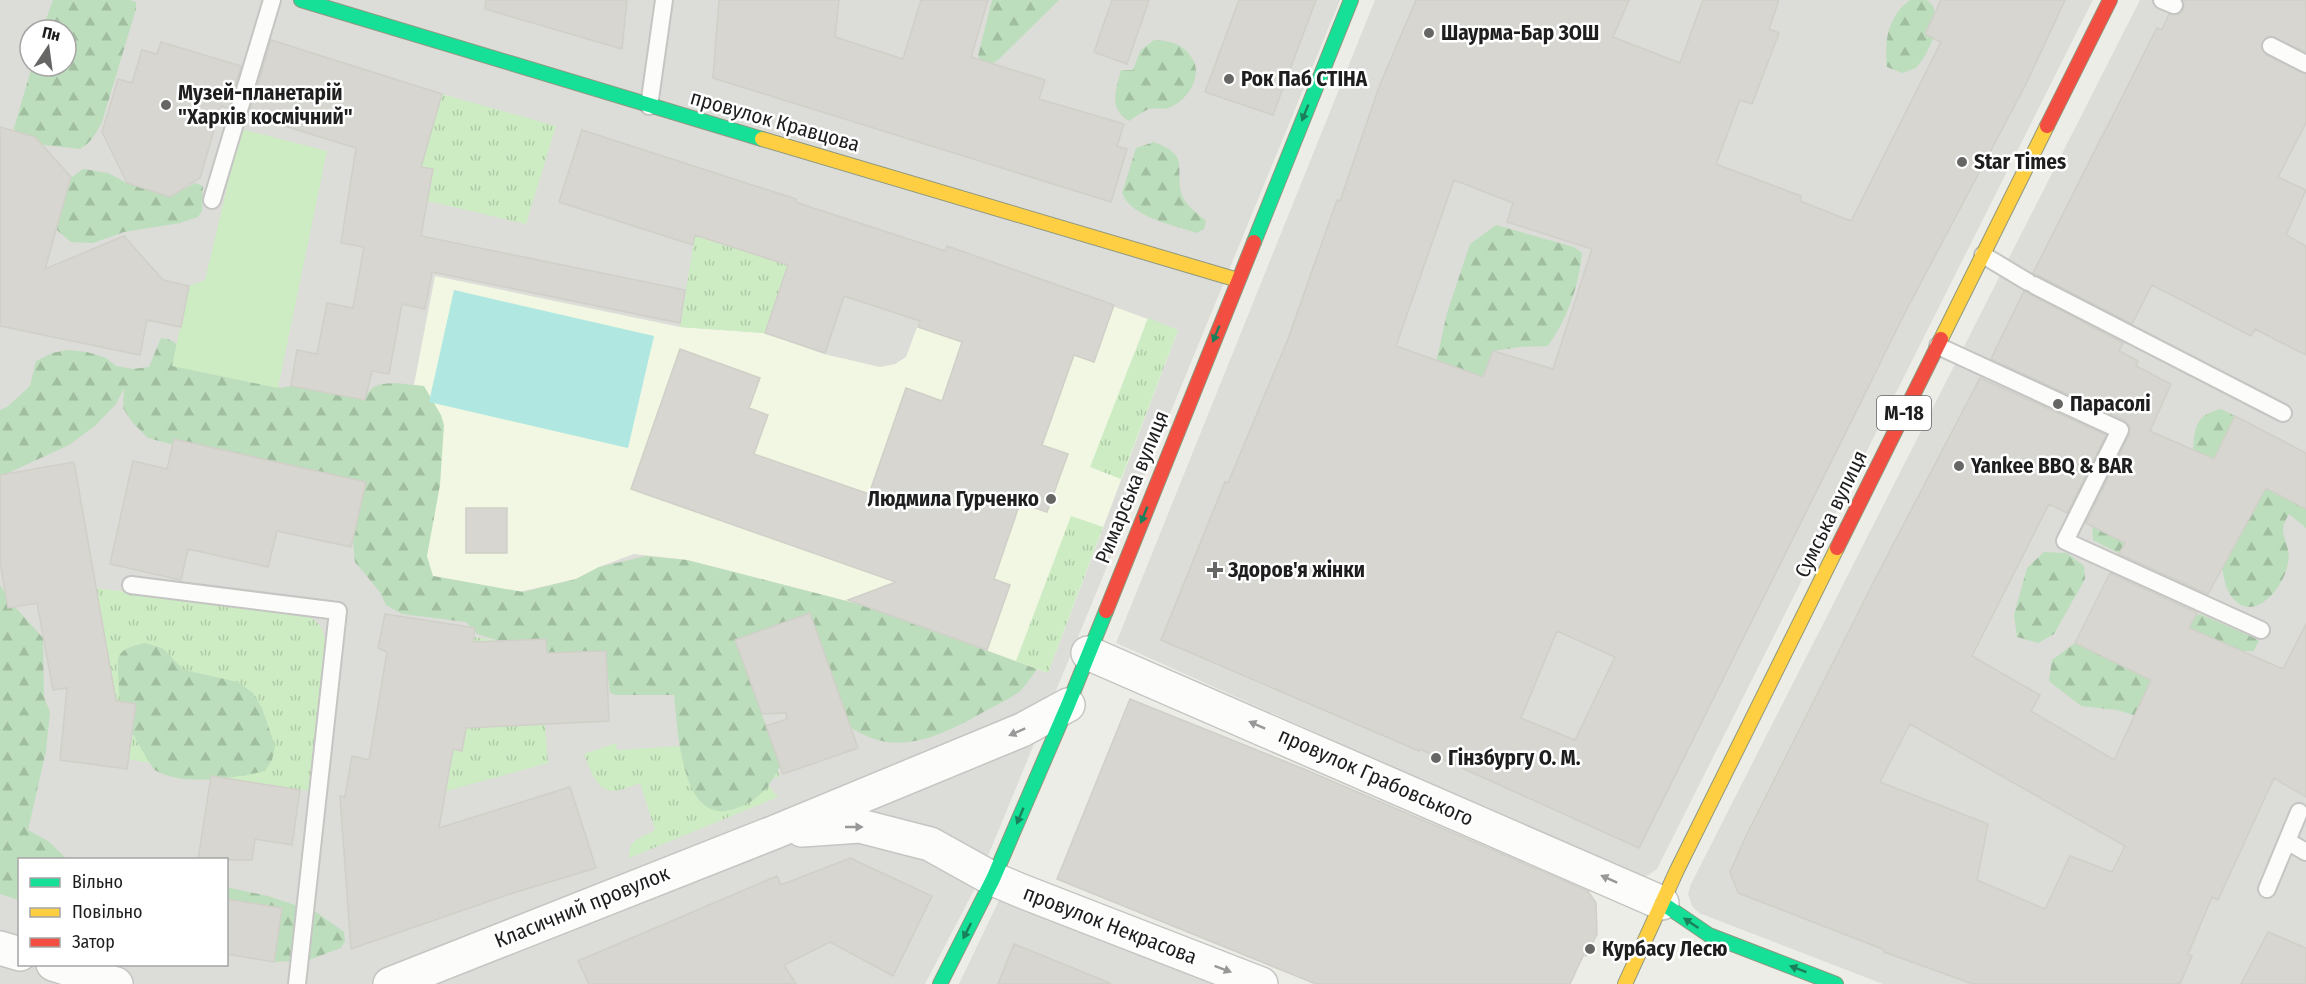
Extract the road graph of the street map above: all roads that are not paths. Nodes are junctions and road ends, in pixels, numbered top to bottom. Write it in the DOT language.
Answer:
graph roads {
  1 [pos="272,0"];
  2 [pos="301,0"];
  3 [pos="664,0"];
  4 [pos="1351,0"];
  5 [pos="2109,0"];
  6 [pos="2271,46"];
  7 [pos="2306,64"];
  8 [pos="649,106"];
  9 [pos="212,200"];
  10 [pos="1983,255"];
  11 [pos="1238,280"];
  12 [pos="1938,346"];
  13 [pos="2283,413"];
  14 [pos="131,585"];
  15 [pos="2261,630"];
  16 [pos="1088,653"];
  17 [pos="1068,705"];
  18 [pos="2300,812"];
  19 [pos="775,832"];
  20 [pos="2287,841"];
  21 [pos="2306,852"];
  22 [pos="993,879"];
  23 [pos="2267,889"];
  24 [pos="1662,903"];
  25 [pos="0,948"];
  26 [pos="18,953"];
  27 [pos="59,966"];
  28 [pos="116,984"];
  29 [pos="297,984"];
  30 [pos="390,984"];
  31 [pos="940,984"];
  32 [pos="1261,984"];
  33 [pos="1625,984"];
  34 [pos="1836,984"];
  1 -- 9 [label="lane"];
  2 -- 8 [label="street, провулок Кравцова"];
  3 -- 8 [label="lane"];
  4 -- 11 [label="street, Римарська вулиця, one-way"];
  5 -- 10 [label="street, Сумська вулиця / М-18"];
  6 -- 7 [label="lane"];
  8 -- 11 [label="street, провулок Кравцова"];
  10 -- 12 [label="street, Сумська вулиця / М-18"];
  10 -- 13 [label="lane"];
  11 -- 16 [label="street, Римарська вулиця, one-way"];
  12 -- 15 [label="lane"];
  12 -- 24 [label="street, Сумська вулиця / М-18"];
  14 -- 29 [label="lane"];
  16 -- 17 [label="street, Римарська вулиця"];
  24 -- 16 [label="street, провулок Грабовського, one-way"];
  17 -- 19 [label="street, Класичний провулок, one-way"];
  17 -- 22 [label="street, Римарська вулиця, one-way"];
  18 -- 20 [label="lane"];
  19 -- 22 [label="street, Класичний провулок, one-way"];
  19 -- 30 [label="street, Класичний провулок"];
  20 -- 21 [label="lane"];
  20 -- 23 [label="lane"];
  22 -- 31 [label="street, Римарська вулиця, one-way"];
  22 -- 32 [label="street, провулок Некрасова, one-way"];
  24 -- 33 [label="street, Сумська вулиця / М-18"];
  34 -- 24 [label="street, one-way"];
  25 -- 26 [label="street"];
  27 -- 28 [label="street"];
}
